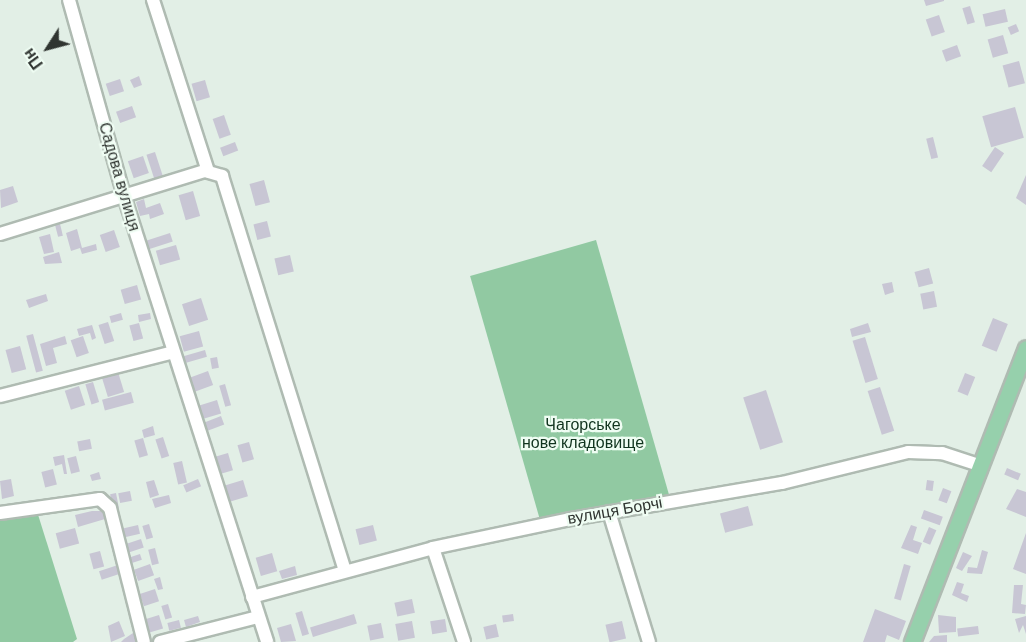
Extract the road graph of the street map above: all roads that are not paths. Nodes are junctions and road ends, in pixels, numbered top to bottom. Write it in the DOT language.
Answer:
graph roads {
  1 [pos="69,0"];
  2 [pos="153,0"];
  3 [pos="208,171"];
  4 [pos="125,199"];
  5 [pos="0,234"];
  6 [pos="1026,348"];
  7 [pos="174,352"];
  8 [pos="0,396"];
  9 [pos="980,465"];
  10 [pos="609,512"];
  11 [pos="0,513"];
  12 [pos="433,548"];
  13 [pos="345,570"];
  14 [pos="252,597"];
  15 [pos="258,617"];
  16 [pos="144,642"];
  17 [pos="160,642"];
  18 [pos="267,642"];
  19 [pos="464,642"];
  20 [pos="649,642"];
  21 [pos="912,642"];
  1 -- 4 [label="street, Садова вулиця"];
  2 -- 3 [label="street"];
  3 -- 4 [label="street"];
  3 -- 13 [label="street"];
  4 -- 5 [label="street"];
  4 -- 7 [label="street, Садова вулиця"];
  6 -- 9 [label="main road"];
  7 -- 8 [label="street"];
  7 -- 14 [label="street, Садова вулиця"];
  9 -- 10 [label="street, вулиця Борчі"];
  9 -- 21 [label="main road"];
  10 -- 12 [label="street, вулиця Борчі"];
  10 -- 20 [label="street"];
  11 -- 16 [label="street"];
  12 -- 13 [label="street, вулиця Борчі"];
  12 -- 19 [label="street"];
  13 -- 14 [label="street, вулиця Борчі"];
  14 -- 15 [label="street, Садова вулиця"];
  15 -- 17 [label="street"];
  15 -- 18 [label="street, Садова вулиця"];
}
